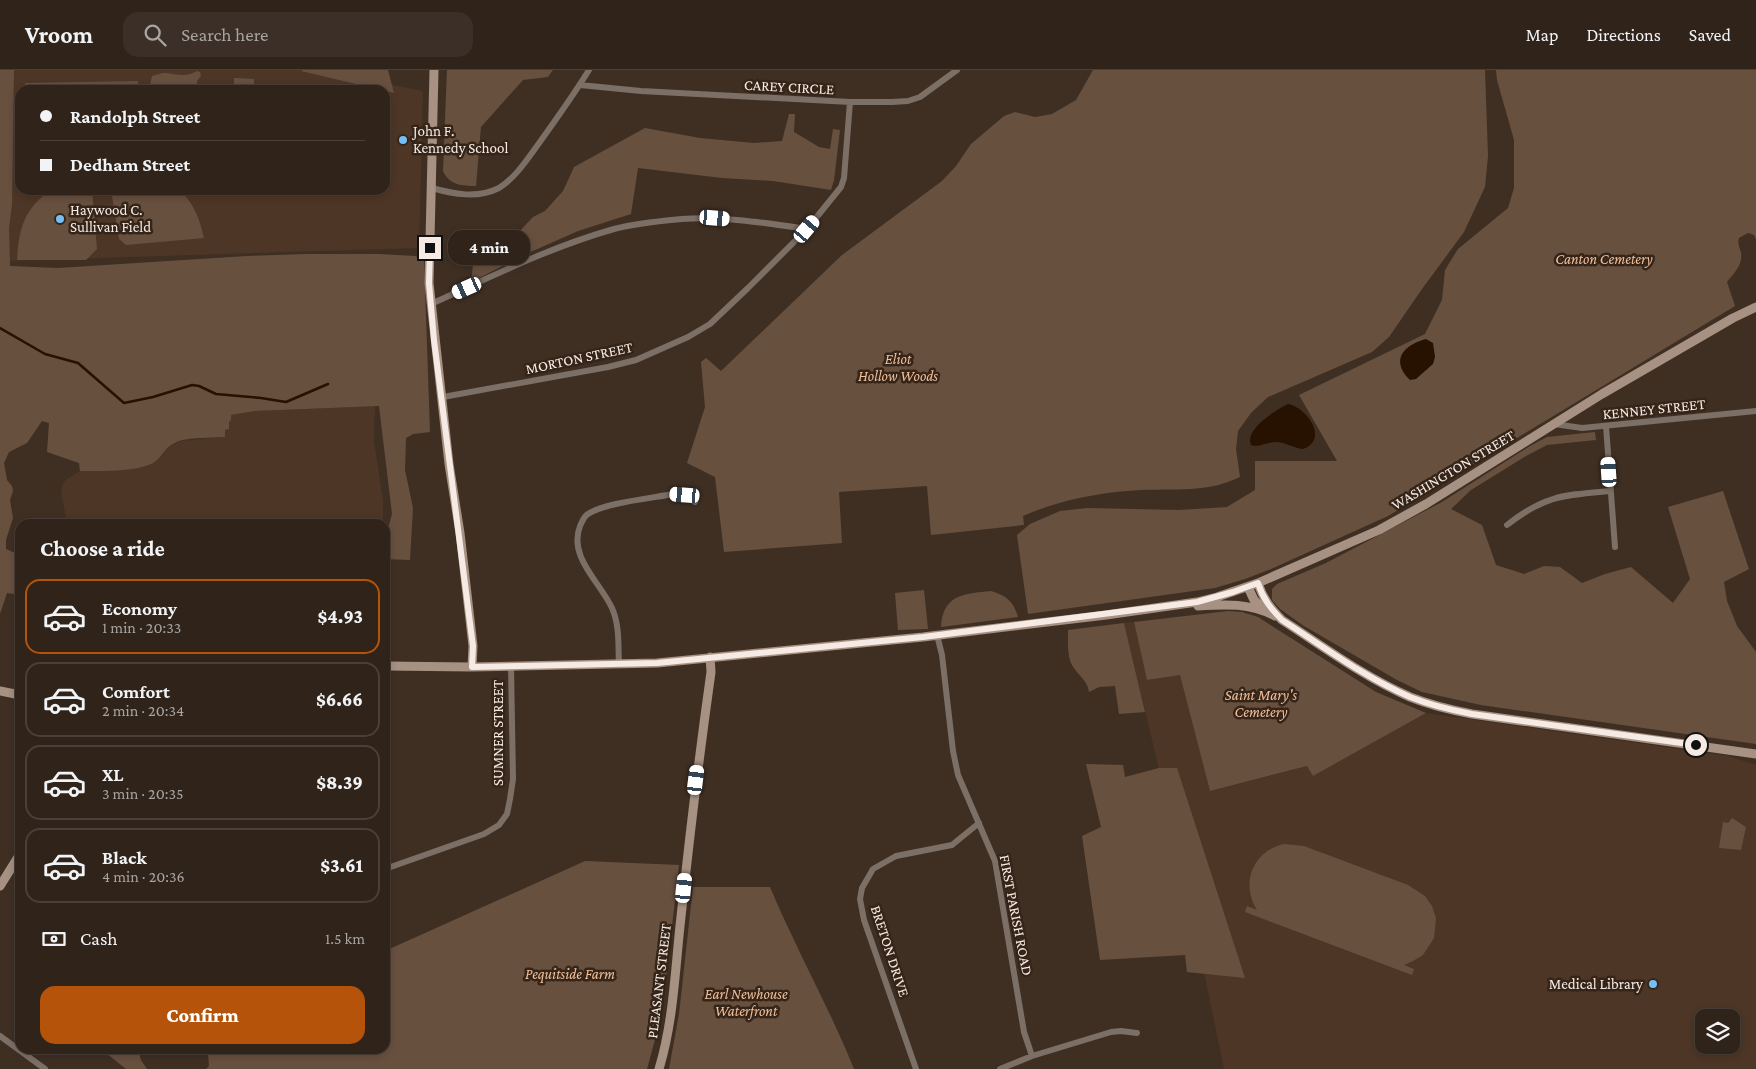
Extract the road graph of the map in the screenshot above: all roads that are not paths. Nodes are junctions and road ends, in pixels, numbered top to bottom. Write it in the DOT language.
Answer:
graph roads {
  1 [pos="434,70"];
  2 [pos="589,70"];
  3 [pos="958,70"];
  4 [pos="580,85"];
  5 [pos="850,102"];
  6 [pos="432,188"];
  7 [pos="807,229"];
  8 [pos="431,304"];
  9 [pos="1756,307"];
  10 [pos="442,397"];
  11 [pos="1756,411"];
  12 [pos="1554,424"];
  13 [pos="1606,426"];
  14 [pos="1610,491"];
  15 [pos="695,502"];
  16 [pos="1507,525"];
  17 [pos="1615,547"];
  18 [pos="1258,583"];
  19 [pos="1248,587"];
  20 [pos="1145,609"];
  21 [pos="1267,612"];
  22 [pos="1282,620"];
  23 [pos="937,635"];
  24 [pos="710,657"];
  25 [pos="619,665"];
  26 [pos="390,666"];
  27 [pos="511,666"];
  28 [pos="472,667"];
  29 [pos="0,691"];
  30 [pos="15,694"];
  31 [pos="1756,754"];
  32 [pos="979,823"];
  33 [pos="15,862"];
  34 [pos="390,867"];
  35 [pos="0,886"];
  36 [pos="1138,1033"];
  37 [pos="0,1036"];
  38 [pos="15,1047"];
  39 [pos="25,1054"];
  40 [pos="1032,1056"];
  41 [pos="45,1069"];
  42 [pos="659,1069"];
  43 [pos="916,1069"];
  44 [pos="1000,1069"];
  1 -- 6 [label="main road"];
  2 -- 4 [label="street"];
  3 -- 5 [label="street, CAREY CIRCLE"];
  4 -- 5 [label="street, CAREY CIRCLE"];
  4 -- 6 [label="street"];
  5 -- 7 [label="street, MORTON STREET"];
  6 -- 8 [label="main road"];
  7 -- 8 [label="street"];
  7 -- 10 [label="street, MORTON STREET"];
  8 -- 10 [label="main road"];
  9 -- 12 [label="main road, WASHINGTON STREET"];
  10 -- 28 [label="main road"];
  11 -- 13 [label="street, KENNEY STREET"];
  12 -- 13 [label="street, KENNEY STREET"];
  12 -- 18 [label="main road, WASHINGTON STREET"];
  13 -- 14 [label="street"];
  14 -- 16 [label="street"];
  14 -- 17 [label="street"];
  15 -- 25 [label="street"];
  18 -- 19 [label="main road, WASHINGTON STREET"];
  18 -- 22 [label="main road"];
  19 -- 20 [label="main road, WASHINGTON STREET"];
  19 -- 21 [label="main road"];
  20 -- 21 [label="main road, WASHINGTON STREET"];
  20 -- 23 [label="main road, WASHINGTON STREET"];
  21 -- 22 [label="main road, WASHINGTON STREET"];
  22 -- 31 [label="main road"];
  23 -- 24 [label="main road, WASHINGTON STREET"];
  23 -- 32 [label="street, FIRST PARISH ROAD"];
  24 -- 25 [label="main road, WASHINGTON STREET"];
  24 -- 42 [label="main road, PLEASANT STREET"];
  25 -- 27 [label="main road, WASHINGTON STREET"];
  26 -- 28 [label="main road, WASHINGTON STREET"];
  27 -- 28 [label="main road, WASHINGTON STREET"];
  27 -- 34 [label="street, SUMNER STREET"];
  29 -- 30 [label="main road"];
  32 -- 40 [label="street, FIRST PARISH ROAD"];
  32 -- 43 [label="street, BRETON DRIVE"];
  33 -- 35 [label="main road"];
  36 -- 40 [label="street"];
  37 -- 38 [label="street"];
  39 -- 41 [label="street"];
  40 -- 44 [label="street"];
}
